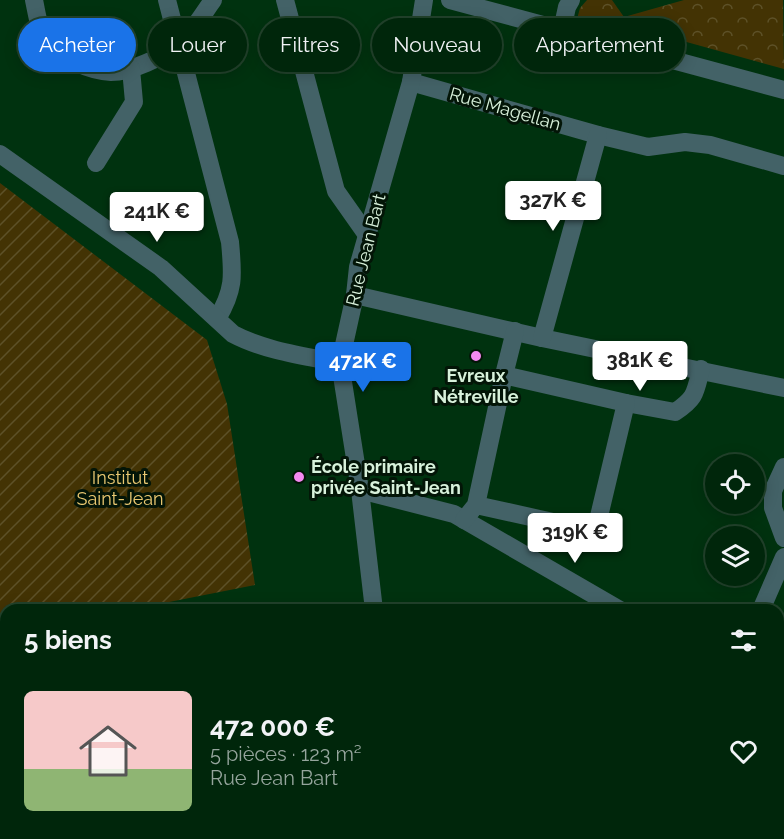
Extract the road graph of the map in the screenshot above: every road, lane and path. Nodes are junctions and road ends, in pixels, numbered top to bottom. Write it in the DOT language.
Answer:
graph roads {
  1 [pos="34,0"];
  2 [pos="167,0"];
  3 [pos="213,0"];
  4 [pos="285,0"];
  5 [pos="424,0"];
  6 [pos="450,0"];
  7 [pos="571,0"];
  8 [pos="38,18"];
  9 [pos="172,18"];
  10 [pos="199,18"];
  11 [pos="517,18"];
  12 [pos="565,18"];
  13 [pos="685,63"];
  14 [pos="131,72"];
  15 [pos="186,72"];
  16 [pos="411,82"];
  17 [pos="784,90"];
  18 [pos="598,135"];
  19 [pos="0,154"];
  20 [pos="96,163"];
  21 [pos="784,166"];
  22 [pos="367,235"];
  23 [pos="355,295"];
  24 [pos="218,319"];
  25 [pos="515,331"];
  26 [pos="542,338"];
  27 [pos="340,363"];
  28 [pos="701,369"];
  29 [pos="504,375"];
  30 [pos="784,388"];
  31 [pos="626,403"];
  32 [pos="784,467"];
  33 [pos="360,490"];
  34 [pos="476,505"];
  35 [pos="464,520"];
  36 [pos="784,538"];
  37 [pos="784,557"];
  38 [pos="373,604"];
  39 [pos="610,604"];
  40 [pos="764,604"];
  1 -- 8 [label="street"];
  2 -- 9 [label="street"];
  3 -- 10 [label="street"];
  4 -- 22 [label="street"];
  5 -- 16 [label="street, Rue Jean Bart"];
  6 -- 11 [label="street"];
  7 -- 12 [label="street"];
  13 -- 17 [label="street"];
  14 -- 20 [label="street"];
  15 -- 24 [label="street"];
  16 -- 18 [label="street, Rue Magellan"];
  16 -- 22 [label="street, Rue Jean Bart"];
  18 -- 21 [label="street, Rue Magellan"];
  18 -- 26 [label="street"];
  19 -- 24 [label="street"];
  22 -- 23 [label="street, Rue Jean Bart"];
  23 -- 25 [label="street"];
  23 -- 27 [label="street, Rue Jean Bart"];
  24 -- 27 [label="street"];
  25 -- 26 [label="street"];
  25 -- 29 [label="street"];
  26 -- 28 [label="street"];
  27 -- 33 [label="street, Rue Jean Bart"];
  28 -- 30 [label="street"];
  28 -- 31 [label="street"];
  29 -- 31 [label="street"];
  29 -- 34 [label="street"];
  31 -- 34 [label="street"];
  32 -- 36 [label="street"];
  33 -- 35 [label="street"];
  33 -- 38 [label="street, Rue Jean Bart"];
  34 -- 35 [label="street"];
  35 -- 39 [label="street"];
  37 -- 40 [label="street"];
}
